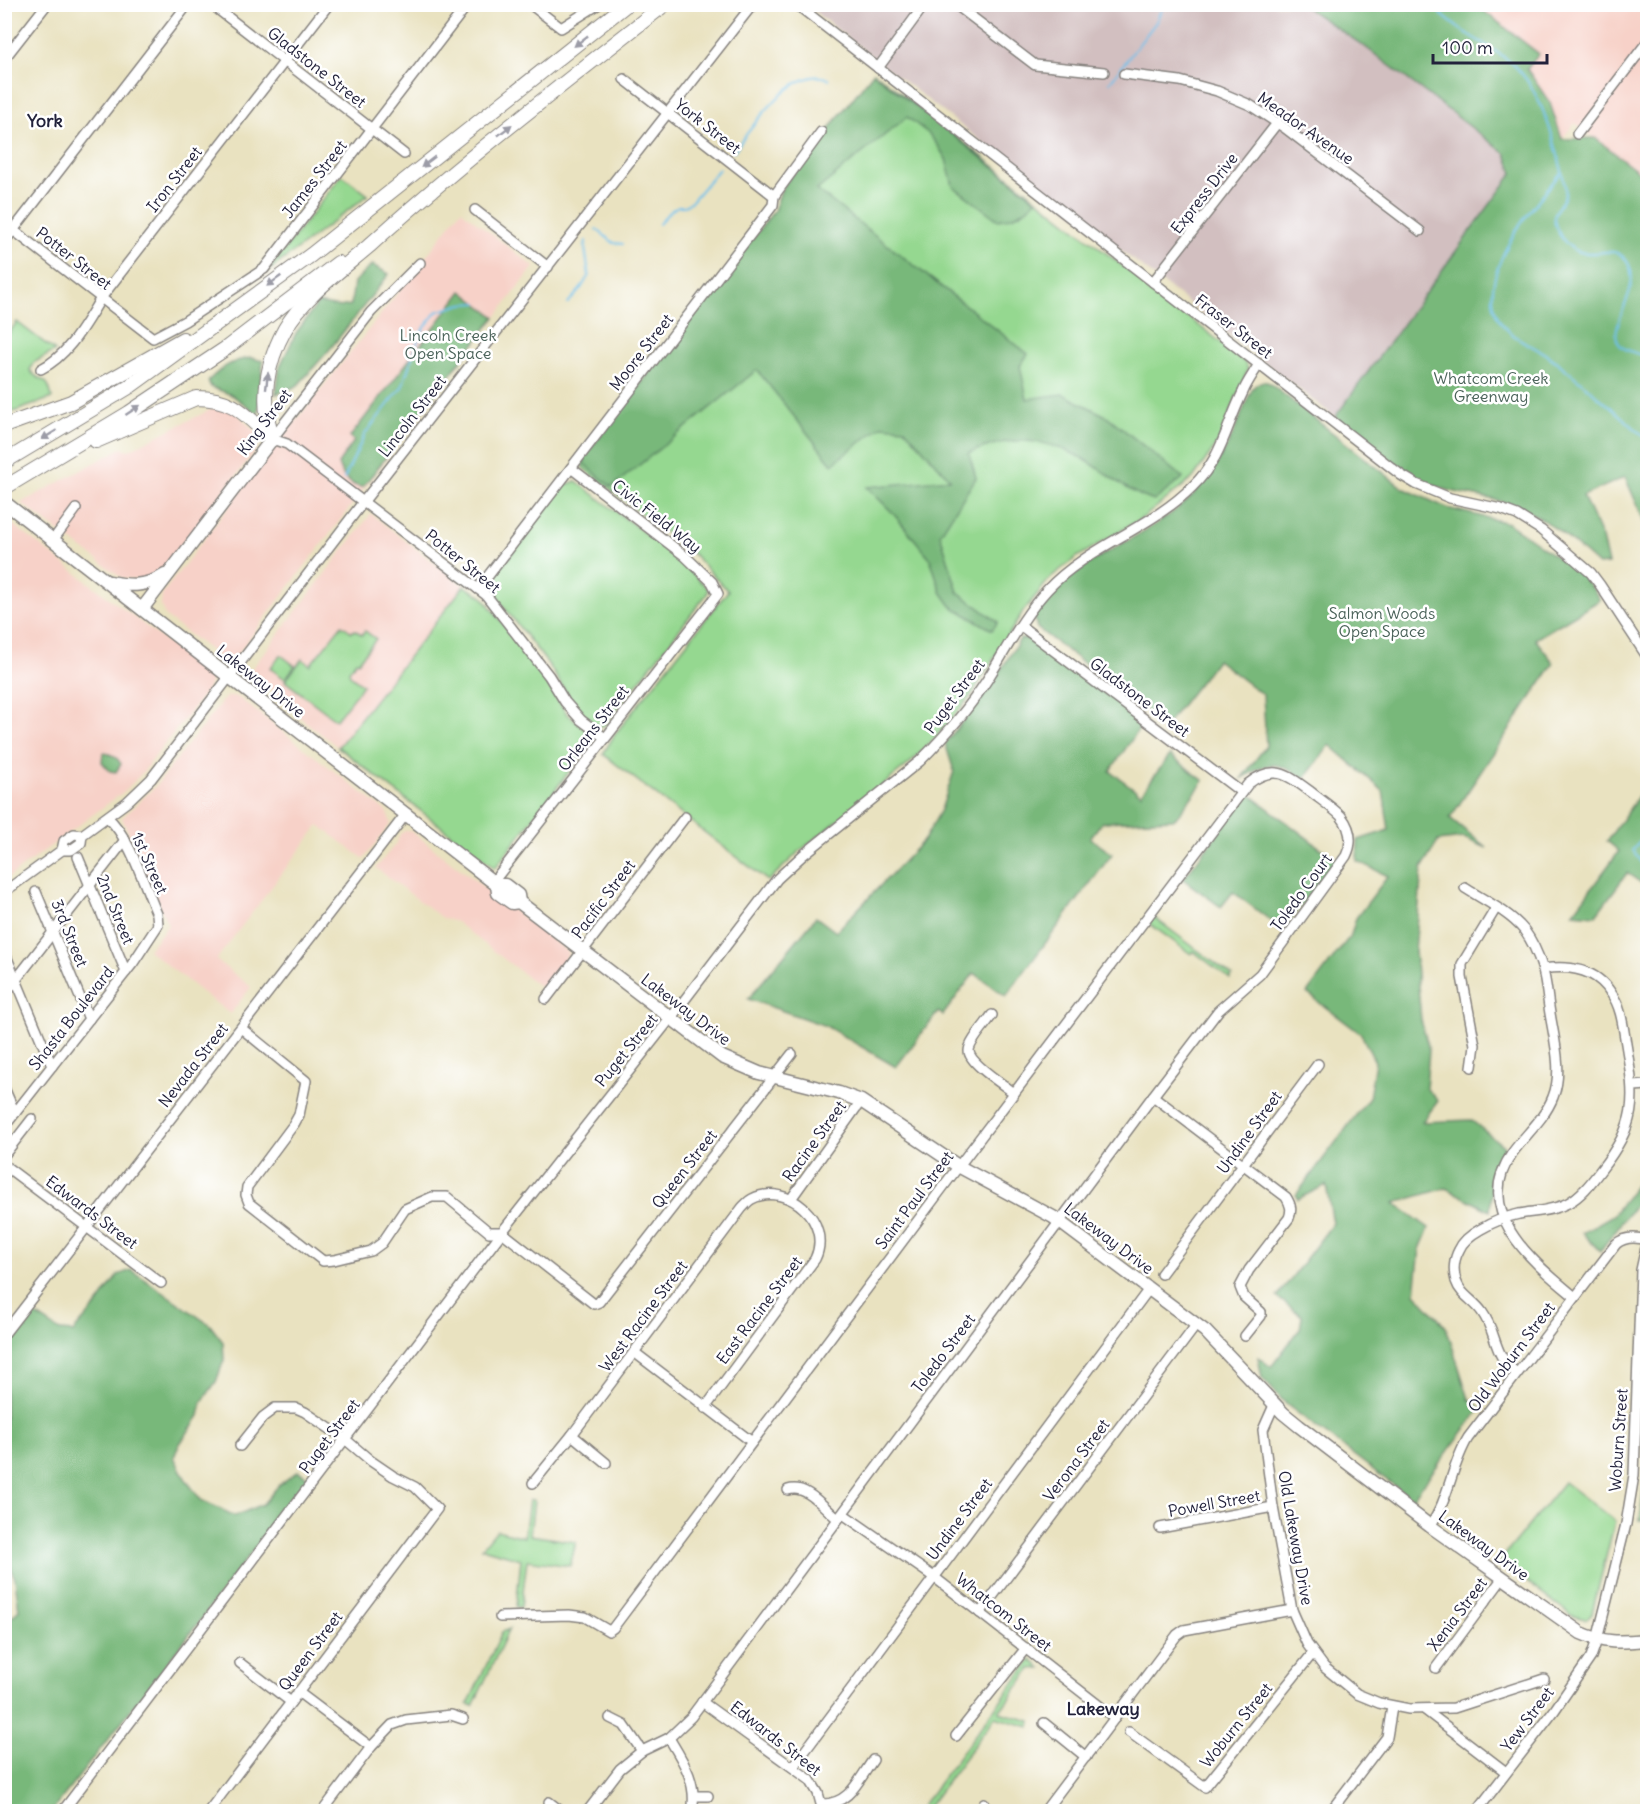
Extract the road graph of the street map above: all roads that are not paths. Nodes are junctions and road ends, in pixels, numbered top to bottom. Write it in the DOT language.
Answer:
graph roads {
  1 [pos="47,4"];
  2 [pos="188,4"];
  3 [pos="210,4"];
  4 [pos="329,4"];
  5 [pos="468,4"];
  6 [pos="530,4"];
  7 [pos="599,4"];
  8 [pos="627,4"];
  9 [pos="665,4"];
  10 [pos="753,4"];
  11 [pos="796,4"];
  12 [pos="926,4"];
  13 [pos="955,4"];
  14 [pos="1647,41"];
  15 [pos="4,59"];
  16 [pos="285,61"];
  17 [pos="878,68"];
  18 [pos="1104,72"];
  19 [pos="1124,74"];
  20 [pos="624,79"];
  21 [pos="667,113"];
  22 [pos="1278,122"];
  23 [pos="372,129"];
  24 [pos="821,132"];
  25 [pos="1577,134"];
  26 [pos="404,154"];
  27 [pos="774,196"];
  28 [pos="411,207"];
  29 [pos="475,210"];
  30 [pos="4,223"];
  31 [pos="14,230"];
  32 [pos="1420,231"];
  33 [pos="4,242"];
  34 [pos="420,263"];
  35 [pos="548,267"];
  36 [pos="1153,282"];
  37 [pos="254,296"];
  38 [pos="101,298"];
  39 [pos="153,338"];
  40 [pos="1259,364"];
  41 [pos="41,369"];
  42 [pos="4,426"];
  43 [pos="272,439"];
  44 [pos="4,462"];
  45 [pos="48,462"];
  46 [pos="571,468"];
  47 [pos="5,488"];
  48 [pos="4,502"];
  49 [pos="363,502"];
  50 [pos="76,509"];
  51 [pos="53,540"];
  52 [pos="173,569"];
  53 [pos="107,582"];
  54 [pos="478,589"];
  55 [pos="718,594"];
  56 [pos="142,609"];
  57 [pos="1021,626"];
  58 [pos="1647,658"];
  59 [pos="229,678"];
  60 [pos="605,738"];
  61 [pos="1241,792"];
  62 [pos="406,814"];
  63 [pos="107,817"];
  64 [pos="685,817"];
  65 [pos="125,840"];
  66 [pos="78,857"];
  67 [pos="495,884"];
  68 [pos="90,885"];
  69 [pos="1465,888"];
  70 [pos="4,892"];
  71 [pos="36,892"];
  72 [pos="1496,908"];
  73 [pos="158,925"];
  74 [pos="53,932"];
  75 [pos="4,951"];
  76 [pos="582,951"];
  77 [pos="1543,969"];
  78 [pos="126,972"];
  79 [pos="16,980"];
  80 [pos="1244,988"];
  81 [pos="4,995"];
  82 [pos="546,999"];
  83 [pos="992,1016"];
  84 [pos="89,1019"];
  85 [pos="670,1019"];
  86 [pos="241,1028"];
  87 [pos="792,1054"];
  88 [pos="1318,1064"];
  89 [pos="52,1066"];
  90 [pos="1472,1067"];
  91 [pos="773,1078"];
  92 [pos="1647,1084"];
  93 [pos="1634,1086"];
  94 [pos="4,1088"];
  95 [pos="1014,1093"];
  96 [pos="1152,1096"];
  97 [pos="861,1101"];
  98 [pos="15,1113"];
  99 [pos="32,1119"];
  100 [pos="4,1127"];
  101 [pos="4,1155"];
  102 [pos="4,1165"];
  103 [pos="1244,1165"];
  104 [pos="958,1166"];
  105 [pos="791,1199"];
  106 [pos="1503,1218"];
  107 [pos="1060,1221"];
  108 [pos="88,1226"];
  109 [pos="502,1232"];
  110 [pos="1647,1239"];
  111 [pos="1161,1274"];
  112 [pos="161,1283"];
  113 [pos="1149,1289"];
  114 [pos="1575,1297"];
  115 [pos="1197,1324"];
  116 [pos="4,1334"];
  117 [pos="1245,1336"];
  118 [pos="634,1352"];
  119 [pos="1517,1373"];
  120 [pos="1275,1403"];
  121 [pos="705,1407"];
  122 [pos="572,1435"];
  123 [pos="345,1439"];
  124 [pos="752,1442"];
  125 [pos="240,1446"];
  126 [pos="606,1463"];
  127 [pos="533,1483"];
  128 [pos="788,1490"];
  129 [pos="1273,1508"];
  130 [pos="841,1516"];
  131 [pos="1430,1526"];
  132 [pos="1160,1528"];
  133 [pos="934,1577"];
  134 [pos="1502,1579"];
  135 [pos="1292,1610"];
  136 [pos="980,1613"];
  137 [pos="500,1617"];
  138 [pos="1647,1640"];
  139 [pos="1597,1641"];
  140 [pos="1026,1648"];
  141 [pos="1313,1653"];
  142 [pos="240,1663"];
  143 [pos="1436,1668"];
  144 [pos="1544,1679"];
  145 [pos="298,1692"];
  146 [pos="291,1702"];
  147 [pos="702,1702"];
  148 [pos="1392,1707"];
  149 [pos="1425,1710"];
  150 [pos="610,1718"];
  151 [pos="1115,1718"];
  152 [pos="463,1719"];
  153 [pos="1044,1723"];
  154 [pos="1129,1732"];
  155 [pos="956,1736"];
  156 [pos="669,1738"];
  157 [pos="370,1747"];
  158 [pos="642,1751"];
  159 [pos="1086,1757"];
  160 [pos="873,1760"];
  161 [pos="793,1767"];
  162 [pos="1506,1772"];
  163 [pos="694,1796"];
  164 [pos="708,1796"];
  165 [pos="549,1802"];
  166 [pos="820,1808"];
  167 [pos="62,1812"];
  168 [pos="208,1812"];
  169 [pos="322,1812"];
  170 [pos="562,1812"];
  171 [pos="587,1812"];
  172 [pos="692,1812"];
  173 [pos="1044,1812"];
  174 [pos="1330,1812"];
  175 [pos="1476,1812"];
  1 -- 15 [label="street"];
  2 -- 31 [label="street"];
  3 -- 16 [label="street, Gladstone Street"];
  4 -- 16 [label="street, Iron Street"];
  5 -- 23 [label="street, James Street"];
  6 -- 7 [label="street"];
  8 -- 37 [label="highway, one-way"];
  28 -- 9 [label="highway, one-way"];
  10 -- 21 [label="street, Lincoln Street"];
  11 -- 17 [label="street, Fraser Street"];
  12 -- 17 [label="street"];
  13 -- 18 [label="street"];
  14 -- 25 [label="street"];
  16 -- 23 [label="street, Gladstone Street"];
  16 -- 38 [label="street, Iron Street"];
  17 -- 36 [label="street, Fraser Street"];
  19 -- 22 [label="street, Meador Avenue"];
  20 -- 21 [label="street, York Street"];
  21 -- 27 [label="street, York Street"];
  21 -- 35 [label="street, Lincoln Street"];
  22 -- 32 [label="street, Meador Avenue"];
  22 -- 36 [label="street, Express Drive"];
  23 -- 26 [label="street, Gladstone Street"];
  23 -- 39 [label="street, James Street"];
  24 -- 27 [label="street, Moore Street"];
  27 -- 46 [label="street, Moore Street"];
  43 -- 28 [label="highway, one-way"];
  45 -- 28 [label="highway, one-way"];
  29 -- 35 [label="street"];
  30 -- 31 [label="street, Potter Street"];
  31 -- 33 [label="street"];
  31 -- 38 [label="street, Potter Street"];
  34 -- 43 [label="street, King Street"];
  35 -- 49 [label="street, Lincoln Street"];
  36 -- 40 [label="street, Fraser Street"];
  37 -- 42 [label="highway"];
  37 -- 44 [label="highway, one-way"];
  38 -- 39 [label="street, Potter Street"];
  38 -- 41 [label="street, Iron Street"];
  40 -- 57 [label="street, Puget Street"];
  40 -- 58 [label="street, Fraser Street"];
  43 -- 45 [label="highway"];
  43 -- 49 [label="street, Potter Street"];
  43 -- 52 [label="main road, King Street"];
  45 -- 47 [label="highway"];
  46 -- 54 [label="street, Moore Street"];
  46 -- 55 [label="street, Civic Field Way"];
  48 -- 51 [label="main road, Lakeway Drive"];
  49 -- 54 [label="street, Potter Street"];
  49 -- 59 [label="street, Lincoln Street"];
  50 -- 51 [label="street"];
  51 -- 53 [label="main road, Lakeway Drive"];
  52 -- 53 [label="main road"];
  52 -- 56 [label="main road, King Street"];
  53 -- 56 [label="main road, Lakeway Drive"];
  54 -- 60 [label="street, Potter Street"];
  55 -- 60 [label="street, Orleans Street"];
  56 -- 59 [label="main road, Lakeway Drive"];
  57 -- 61 [label="street, Gladstone Street"];
  57 -- 85 [label="street, Puget Street"];
  59 -- 62 [label="main road, Lakeway Drive"];
  59 -- 63 [label="street, Lincoln Street"];
  60 -- 67 [label="street, Orleans Street"];
  61 -- 80 [label="street, Toledo Court"];
  61 -- 95 [label="street, Saint Paul Street"];
  62 -- 67 [label="main road, Lakeway Drive"];
  62 -- 86 [label="street, Nevada Street"];
  63 -- 65 [label="street, 1st Street"];
  63 -- 70 [label="street, Lincoln Street"];
  64 -- 76 [label="street, Pacific Street"];
  65 -- 68 [label="street"];
  65 -- 73 [label="street, 1st Street"];
  66 -- 68 [label="street, 2nd Street"];
  67 -- 76 [label="main road, Lakeway Drive"];
  68 -- 74 [label="street"];
  68 -- 78 [label="street, 2nd Street"];
  69 -- 72 [label="street"];
  71 -- 74 [label="street, 3rd Street"];
  72 -- 77 [label="street"];
  72 -- 90 [label="street"];
  73 -- 78 [label="street, Shasta Boulevard"];
  74 -- 79 [label="street"];
  74 -- 84 [label="street, 3rd Street"];
  75 -- 79 [label="street"];
  76 -- 82 [label="street, Pacific Street"];
  76 -- 85 [label="main road, Lakeway Drive"];
  77 -- 93 [label="street"];
  77 -- 106 [label="street"];
  78 -- 84 [label="street, Shasta Boulevard"];
  79 -- 81 [label="street"];
  79 -- 89 [label="street"];
  80 -- 96 [label="street, Toledo Street"];
  83 -- 95 [label="street"];
  84 -- 89 [label="street, Shasta Boulevard"];
  85 -- 91 [label="main road, Lakeway Drive"];
  85 -- 109 [label="street, Puget Street"];
  86 -- 108 [label="street, Nevada Street"];
  86 -- 109 [label="street"];
  87 -- 91 [label="street, Queen Street"];
  88 -- 103 [label="street, Undine Street"];
  89 -- 98 [label="street, Shasta Boulevard"];
  91 -- 97 [label="main road, Lakeway Drive"];
  91 -- 109 [label="street, Queen Street"];
  92 -- 93 [label="street"];
  93 -- 106 [label="street"];
  94 -- 98 [label="street"];
  95 -- 104 [label="street, Saint Paul Street"];
  96 -- 103 [label="street"];
  96 -- 107 [label="street, Toledo Street"];
  97 -- 104 [label="main road, Lakeway Drive"];
  97 -- 105 [label="street, Racine Street"];
  98 -- 100 [label="street, Shasta Boulevard"];
  99 -- 101 [label="street"];
  102 -- 108 [label="street, Edwards Street"];
  103 -- 111 [label="street, Undine Street"];
  103 -- 117 [label="street"];
  104 -- 107 [label="main road, Lakeway Drive"];
  104 -- 124 [label="street, Saint Paul Street"];
  105 -- 118 [label="street, West Racine Street"];
  105 -- 121 [label="street, East Racine Street"];
  106 -- 114 [label="street"];
  106 -- 119 [label="street"];
  107 -- 113 [label="main road, Lakeway Drive"];
  107 -- 130 [label="street, Toledo Street"];
  108 -- 112 [label="street, Edwards Street"];
  108 -- 116 [label="street, Nevada Street"];
  109 -- 123 [label="street, Puget Street"];
  110 -- 114 [label="street, Old Woburn Street"];
  110 -- 139 [label="street, Woburn Street"];
  113 -- 115 [label="main road, Lakeway Drive"];
  113 -- 133 [label="street, Undine Street"];
  114 -- 119 [label="street, Old Woburn Street"];
  115 -- 120 [label="main road, Lakeway Drive"];
  115 -- 136 [label="street, Verona Street"];
  118 -- 121 [label="street"];
  118 -- 122 [label="street, West Racine Street"];
  119 -- 131 [label="street, Old Woburn Street"];
  120 -- 129 [label="street, Old Lakeway Drive"];
  120 -- 131 [label="main road, Lakeway Drive"];
  121 -- 124 [label="street"];
  122 -- 126 [label="street"];
  122 -- 127 [label="street, West Racine Street"];
  123 -- 125 [label="street"];
  123 -- 145 [label="street, Queen Street"];
  123 -- 167 [label="street, Puget Street"];
  124 -- 137 [label="street, Saint Paul Street"];
  128 -- 130 [label="street, Whatcom Street"];
  129 -- 132 [label="street, Powell Street"];
  129 -- 135 [label="street, Old Lakeway Drive"];
  130 -- 133 [label="street, Whatcom Street"];
  130 -- 147 [label="street, Toledo Street"];
  131 -- 134 [label="main road, Lakeway Drive"];
  133 -- 136 [label="street, Whatcom Street"];
  133 -- 161 [label="street, Undine Street"];
  134 -- 139 [label="main road, Lakeway Drive"];
  134 -- 143 [label="street, Xenia Street"];
  135 -- 141 [label="street, Old Lakeway Drive"];
  135 -- 151 [label="street"];
  136 -- 140 [label="street, Whatcom Street"];
  138 -- 139 [label="main road, Lakeway Drive"];
  139 -- 162 [label="street, Yew Street"];
  140 -- 151 [label="street, Whatcom Street"];
  140 -- 155 [label="street"];
  141 -- 148 [label="street, Old Lakeway Drive"];
  141 -- 154 [label="street, Woburn Street"];
  142 -- 146 [label="street"];
  144 -- 149 [label="street, Old Lakeway Drive"];
  145 -- 146 [label="street, Queen Street"];
  145 -- 157 [label="street"];
  146 -- 168 [label="street, Queen Street"];
  147 -- 156 [label="street, Toledo Street"];
  147 -- 161 [label="street, Edwards Street"];
  148 -- 149 [label="street, Old Lakeway Drive"];
  148 -- 174 [label="street"];
  149 -- 162 [label="street"];
  150 -- 158 [label="street"];
  151 -- 159 [label="street"];
  152 -- 157 [label="street"];
  153 -- 159 [label="street"];
  156 -- 158 [label="street"];
  156 -- 163 [label="street"];
  157 -- 169 [label="street"];
  158 -- 171 [label="street"];
  159 -- 173 [label="street"];
  160 -- 166 [label="street, Edwards Street"];
  161 -- 166 [label="street, Edwards Street"];
  162 -- 175 [label="street, Yew Street"];
  163 -- 164 [label="street"];
  163 -- 172 [label="street"];
  165 -- 170 [label="street"];
}
